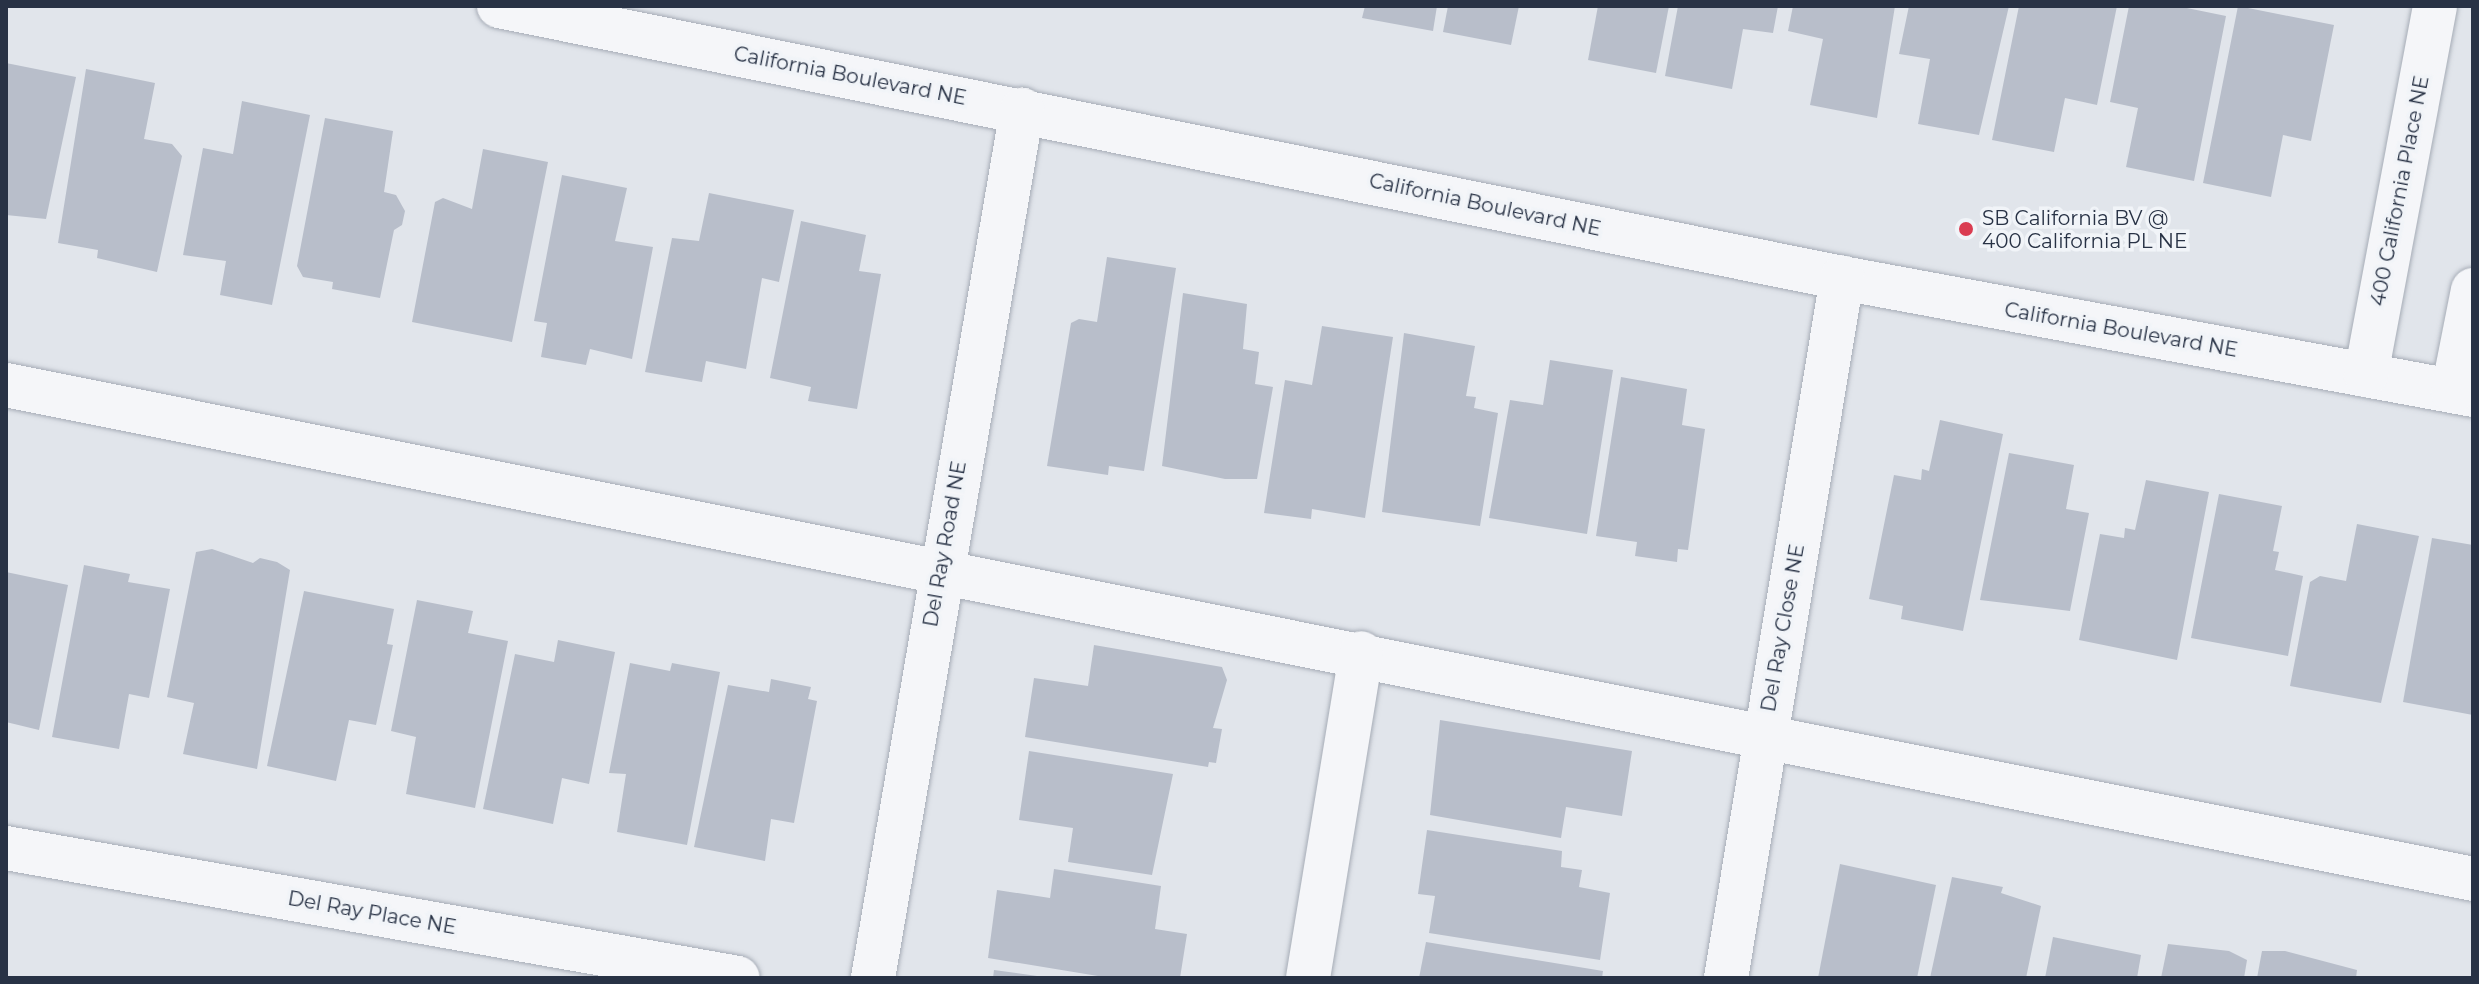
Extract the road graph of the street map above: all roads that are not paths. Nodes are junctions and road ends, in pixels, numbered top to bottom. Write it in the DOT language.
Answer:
graph roads {
  1 [pos="499,6"];
  2 [pos="2435,6"];
  3 [pos="1022,110"];
  4 [pos="1842,278"];
  5 [pos="2473,290"];
  6 [pos="2366,375"];
  7 [pos="6,385"];
  8 [pos="2463,393"];
  9 [pos="941,569"];
  10 [pos="1361,653"];
  11 [pos="1765,736"];
  12 [pos="6,848"];
  13 [pos="2473,879"];
  14 [pos="738,978"];
  15 [pos="873,978"];
  16 [pos="1308,978"];
  17 [pos="1726,978"];
  1 -- 3 [label="street, California Boulevard NE"];
  2 -- 6 [label="street, 400 California Place NE"];
  3 -- 4 [label="street, California Boulevard NE"];
  3 -- 9 [label="street, Del Ray Road NE"];
  4 -- 6 [label="street, California Boulevard NE"];
  4 -- 11 [label="street, Del Ray Close NE"];
  5 -- 8 [label="street"];
  6 -- 8 [label="street, California Boulevard NE"];
  7 -- 9 [label="street"];
  9 -- 10 [label="street"];
  9 -- 15 [label="street, Del Ray Road NE"];
  10 -- 11 [label="street"];
  10 -- 16 [label="street"];
  11 -- 13 [label="street"];
  11 -- 17 [label="street, Del Ray Close NE"];
  12 -- 14 [label="street, Del Ray Place NE"];
}
